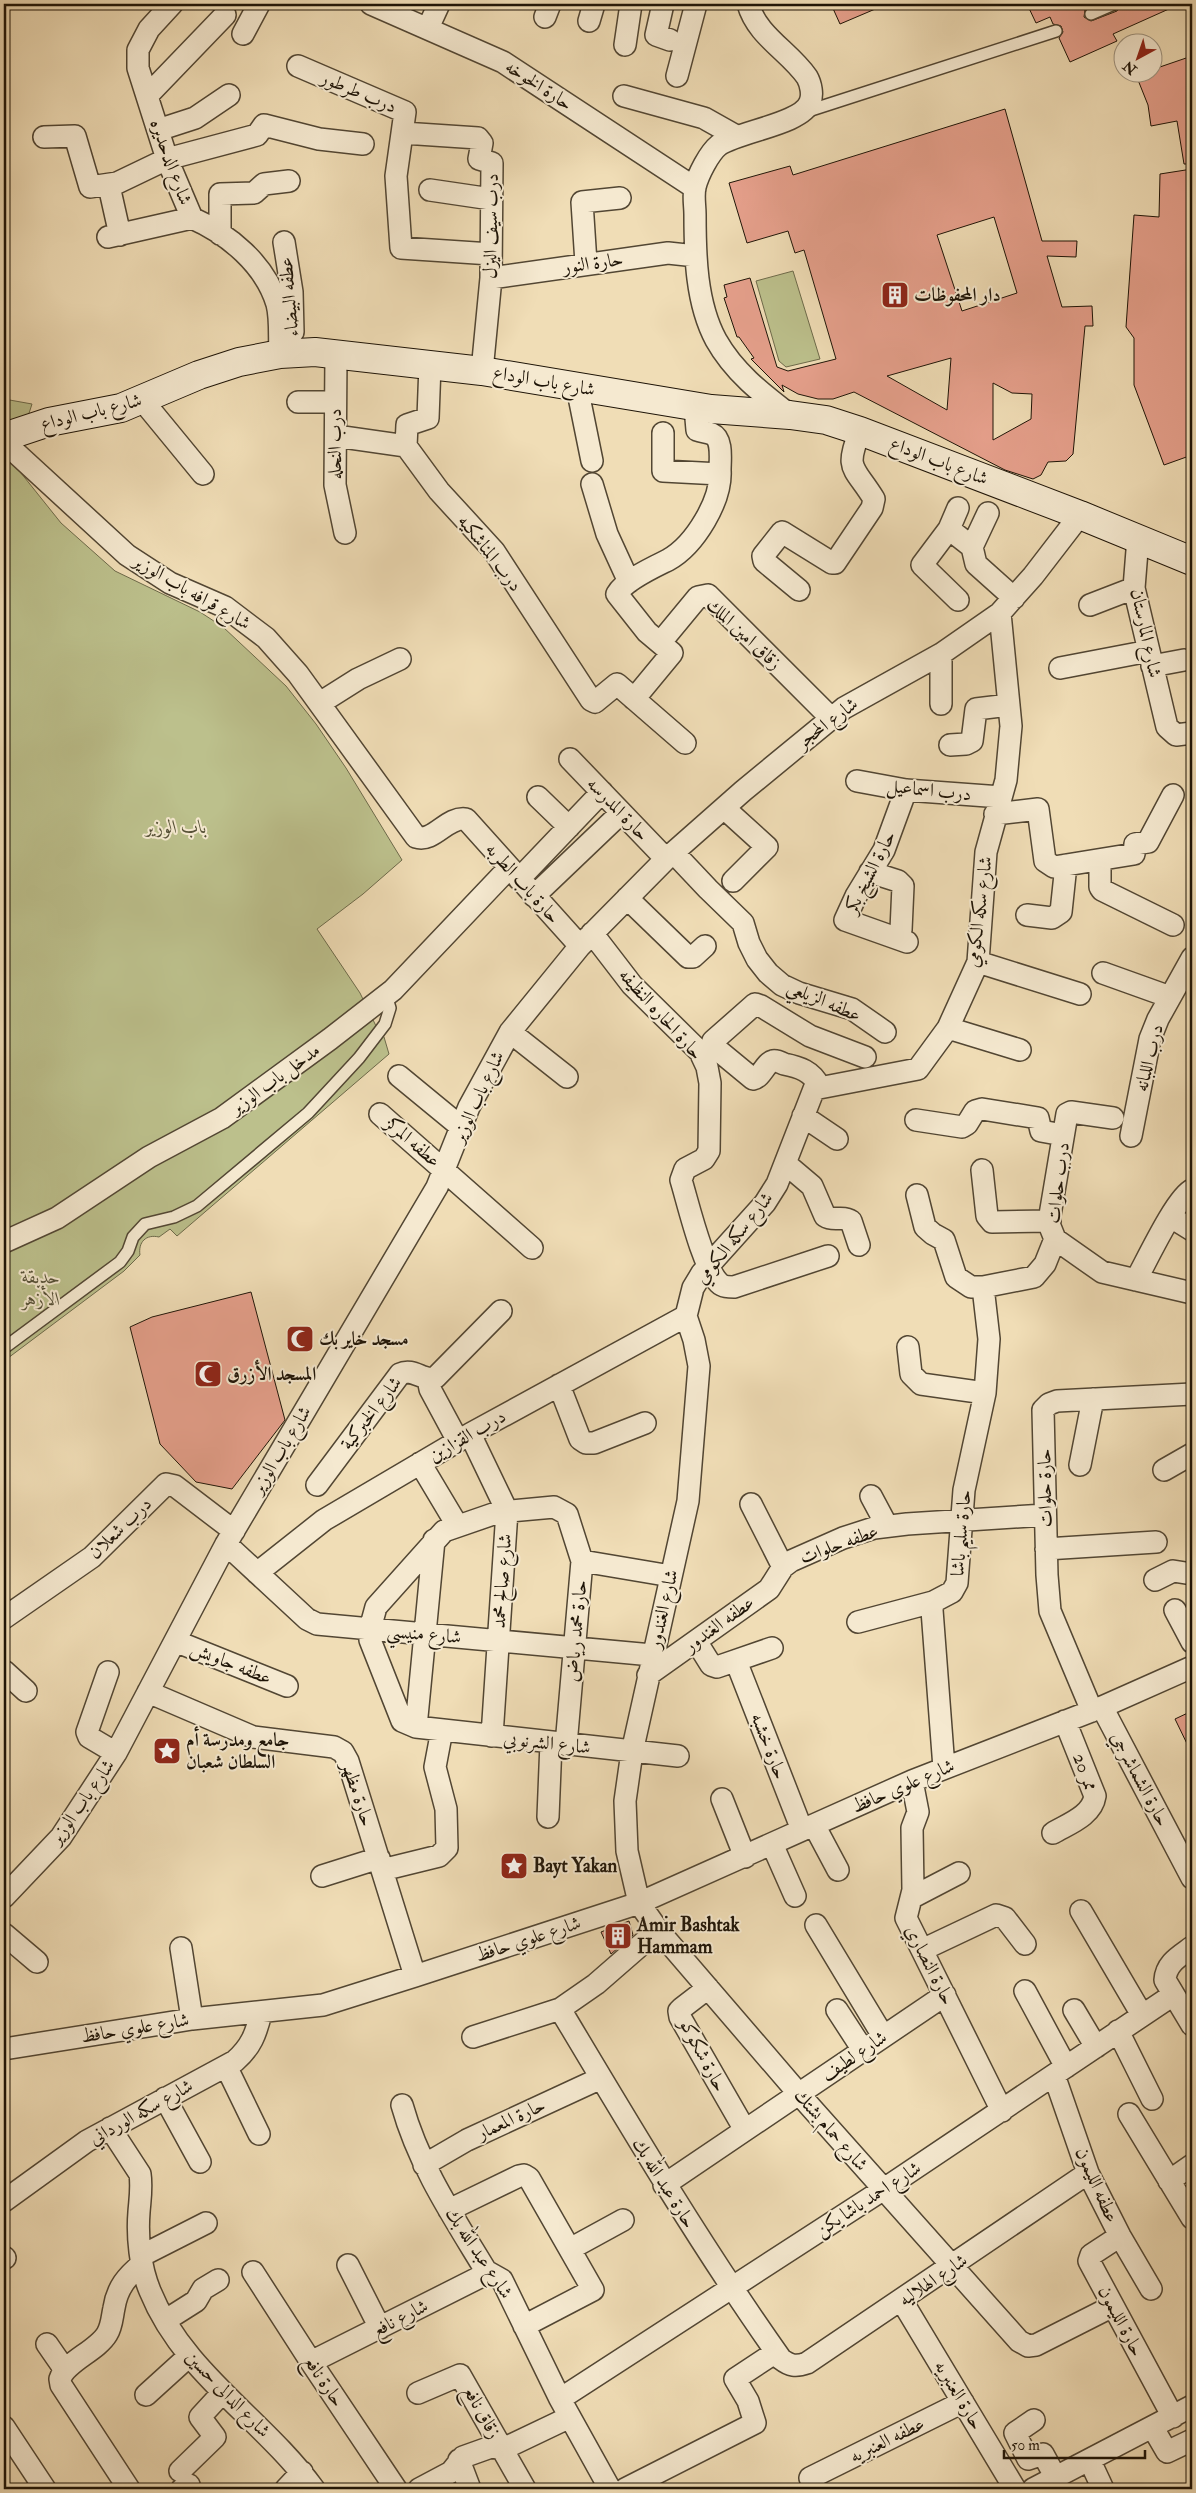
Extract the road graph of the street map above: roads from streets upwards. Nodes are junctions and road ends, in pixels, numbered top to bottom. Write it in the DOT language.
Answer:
graph roads {
  1 [pos="172,4"];
  2 [pos="259,4"];
  3 [pos="371,4"];
  4 [pos="439,4"];
  5 [pos="631,4"];
  6 [pos="663,4"];
  7 [pos="696,4"];
  8 [pos="748,4"];
  9 [pos="225,15"];
  10 [pos="428,28"];
  11 [pos="243,34"];
  12 [pos="670,40"];
  13 [pos="625,45"];
  14 [pos="298,66"];
  15 [pos="677,76"];
  16 [pos="228,95"];
  17 [pos="148,96"];
  18 [pos="624,96"];
  19 [pos="158,130"];
  20 [pos="403,132"];
  21 [pos="736,136"];
  22 [pos="44,137"];
  23 [pos="363,144"];
  24 [pos="167,159"];
  25 [pos="289,181"];
  26 [pos="99,186"];
  27 [pos="695,188"];
  28 [pos="430,190"];
  29 [pos="620,198"];
  30 [pos="491,199"];
  31 [pos="192,218"];
  32 [pos="220,234"];
  33 [pos="284,242"];
  34 [pos="491,254"];
  35 [pos="696,256"];
  36 [pos="586,263"];
  37 [pos="492,278"];
  38 [pos="287,353"];
  39 [pos="336,355"];
  40 [pos="430,365"];
  41 [pos="482,371"];
  42 [pos="576,387"];
  43 [pos="143,400"];
  44 [pos="298,402"];
  45 [pos="335,402"];
  46 [pos="695,407"];
  47 [pos="790,414"];
  48 [pos="860,431"];
  49 [pos="662,433"];
  50 [pos="336,436"];
  51 [pos="4,437"];
  52 [pos="4,442"];
  53 [pos="406,446"];
  54 [pos="592,461"];
  55 [pos="203,474"];
  56 [pos="720,474"];
  57 [pos="592,484"];
  58 [pos="958,508"];
  59 [pos="988,513"];
  60 [pos="1080,515"];
  61 [pos="949,529"];
  62 [pos="345,532"];
  63 [pos="1138,538"];
  64 [pos="972,548"];
  65 [pos="1192,561"];
  66 [pos="629,582"];
  67 [pos="1134,588"];
  68 [pos="799,590"];
  69 [pos="958,600"];
  70 [pos="1007,605"];
  71 [pos="1090,606"];
  72 [pos="660,643"];
  73 [pos="940,654"];
  74 [pos="1151,658"];
  75 [pos="400,660"];
  76 [pos="1184,660"];
  77 [pos="1060,668"];
  78 [pos="634,698"];
  79 [pos="320,703"];
  80 [pos="941,704"];
  81 [pos="1009,705"];
  82 [pos="831,718"];
  83 [pos="1192,733"];
  84 [pos="685,743"];
  85 [pos="950,744"];
  86 [pos="570,759"];
  87 [pos="857,781"];
  88 [pos="906,790"];
  89 [pos="602,792"];
  90 [pos="1174,795"];
  91 [pos="538,797"];
  92 [pos="998,805"];
  93 [pos="724,808"];
  94 [pos="621,812"];
  95 [pos="466,819"];
  96 [pos="568,827"];
  97 [pos="670,856"];
  98 [pos="1100,860"];
  99 [pos="1066,865"];
  100 [pos="870,872"];
  101 [pos="514,873"];
  102 [pos="734,881"];
  103 [pos="534,896"];
  104 [pos="627,898"];
  105 [pos="1027,915"];
  106 [pos="1173,925"];
  107 [pos="586,939"];
  108 [pos="705,946"];
  109 [pos="1192,958"];
  110 [pos="978,962"];
  111 [pos="1103,973"];
  112 [pos="1080,994"];
  113 [pos="1170,997"];
  114 [pos="948,1028"];
  115 [pos="510,1032"];
  116 [pos="885,1032"];
  117 [pos="1020,1050"];
  118 [pos="865,1057"];
  119 [pos="399,1076"];
  120 [pos="567,1077"];
  121 [pos="819,1086"];
  122 [pos="380,1114"];
  123 [pos="803,1116"];
  124 [pos="1113,1118"];
  125 [pos="916,1120"];
  126 [pos="461,1128"];
  127 [pos="1063,1135"];
  128 [pos="1131,1136"];
  129 [pos="837,1139"];
  130 [pos="786,1164"];
  131 [pos="445,1170"];
  132 [pos="982,1170"];
  133 [pos="1192,1190"];
  134 [pos="917,1195"];
  135 [pos="1170,1217"];
  136 [pos="1052,1230"];
  137 [pos="1192,1230"];
  138 [pos="4,1242"];
  139 [pos="858,1245"];
  140 [pos="532,1248"];
  141 [pos="828,1256"];
  142 [pos="708,1264"];
  143 [pos="1136,1280"];
  144 [pos="983,1287"];
  145 [pos="1192,1293"];
  146 [pos="501,1311"];
  147 [pos="686,1316"];
  148 [pos="908,1347"];
  149 [pos="428,1379"];
  150 [pos="559,1385"];
  151 [pos="985,1393"];
  152 [pos="1192,1394"];
  153 [pos="1093,1399"];
  154 [pos="645,1423"];
  155 [pos="464,1437"];
  156 [pos="1192,1454"];
  157 [pos="420,1463"];
  158 [pos="1080,1466"];
  159 [pos="1164,1470"];
  160 [pos="317,1485"];
  161 [pos="871,1496"];
  162 [pos="751,1504"];
  163 [pos="507,1511"];
  164 [pos="1045,1515"];
  165 [pos="962,1520"];
  166 [pos="457,1525"];
  167 [pos="887,1526"];
  168 [pos="230,1537"];
  169 [pos="434,1540"];
  170 [pos="1156,1542"];
  171 [pos="1046,1549"];
  172 [pos="582,1561"];
  173 [pos="783,1567"];
  174 [pos="258,1573"];
  175 [pos="1192,1574"];
  176 [pos="671,1576"];
  177 [pos="1155,1580"];
  178 [pos="933,1602"];
  179 [pos="1175,1610"];
  180 [pos="4,1618"];
  181 [pos="858,1622"];
  182 [pos="370,1629"];
  183 [pos="425,1633"];
  184 [pos="175,1641"];
  185 [pos="498,1641"];
  186 [pos="696,1641"];
  187 [pos="1192,1642"];
  188 [pos="575,1648"];
  189 [pos="772,1648"];
  190 [pos="736,1661"];
  191 [pos="650,1665"];
  192 [pos="1192,1667"];
  193 [pos="4,1671"];
  194 [pos="108,1672"];
  195 [pos="287,1686"];
  196 [pos="26,1691"];
  197 [pos="148,1692"];
  198 [pos="1097,1709"];
  199 [pos="1065,1721"];
  200 [pos="416,1728"];
  201 [pos="442,1730"];
  202 [pos="492,1736"];
  203 [pos="559,1744"];
  204 [pos="632,1752"];
  205 [pos="116,1753"];
  206 [pos="678,1756"];
  207 [pos="944,1768"];
  208 [pos="912,1781"];
  209 [pos="722,1799"];
  210 [pos="548,1818"];
  211 [pos="808,1828"];
  212 [pos="1053,1833"];
  213 [pos="772,1844"];
  214 [pos="745,1857"];
  215 [pos="380,1864"];
  216 [pos="838,1870"];
  217 [pos="959,1873"];
  218 [pos="322,1876"];
  219 [pos="1192,1878"];
  220 [pos="795,1896"];
  221 [pos="4,1897"];
  222 [pos="911,1898"];
  223 [pos="639,1903"];
  224 [pos="1080,1911"];
  225 [pos="816,1924"];
  226 [pos="658,1930"];
  227 [pos="4,1934"];
  228 [pos="1025,1944"];
  229 [pos="1192,1947"];
  230 [pos="181,1948"];
  231 [pos="922,1950"];
  232 [pos="37,1962"];
  233 [pos="416,1976"];
  234 [pos="708,1988"];
  235 [pos="1024,1991"];
  236 [pos="945,1995"];
  237 [pos="1181,1999"];
  238 [pos="560,2010"];
  239 [pos="837,2010"];
  240 [pos="1074,2010"];
  241 [pos="261,2013"];
  242 [pos="1142,2015"];
  243 [pos="192,2019"];
  244 [pos="1192,2025"];
  245 [pos="1118,2032"];
  246 [pos="883,2036"];
  247 [pos="473,2037"];
  248 [pos="1096,2047"];
  249 [pos="4,2049"];
  250 [pos="864,2050"];
  251 [pos="226,2066"];
  252 [pos="1060,2071"];
  253 [pos="601,2078"];
  254 [pos="799,2094"];
  255 [pos="166,2098"];
  256 [pos="1152,2098"];
  257 [pos="402,2105"];
  258 [pos="1002,2111"];
  259 [pos="1129,2114"];
  260 [pos="110,2128"];
  261 [pos="745,2130"];
  262 [pos="260,2134"];
  263 [pos="200,2162"];
  264 [pos="424,2165"];
  265 [pos="1192,2165"];
  266 [pos="1088,2173"];
  267 [pos="1169,2181"];
  268 [pos="664,2185"];
  269 [pos="884,2189"];
  270 [pos="4,2201"];
  271 [pos="449,2210"];
  272 [pos="1192,2218"];
  273 [pos="623,2220"];
  274 [pos="206,2224"];
  275 [pos="1120,2236"];
  276 [pos="570,2249"];
  277 [pos="142,2260"];
  278 [pos="348,2265"];
  279 [pos="953,2266"];
  280 [pos="253,2272"];
  281 [pos="488,2273"];
  282 [pos="218,2280"];
  283 [pos="731,2288"];
  284 [pos="1151,2289"];
  285 [pos="902,2300"];
  286 [pos="1113,2306"];
  287 [pos="166,2320"];
  288 [pos="524,2326"];
  289 [pos="380,2328"];
  290 [pos="47,2344"];
  291 [pos="776,2352"];
  292 [pos="189,2356"];
  293 [pos="311,2362"];
  294 [pos="65,2370"];
  295 [pos="222,2392"];
  296 [pos="418,2393"];
  297 [pos="146,2395"];
  298 [pos="963,2402"];
  299 [pos="1192,2406"];
  300 [pos="565,2408"];
  301 [pos="1173,2417"];
  302 [pos="1034,2420"];
  303 [pos="4,2427"];
  304 [pos="1152,2428"];
  305 [pos="1192,2440"];
  306 [pos="503,2449"];
  307 [pos="459,2460"];
  308 [pos="1090,2461"];
  309 [pos="810,2478"];
  310 [pos="308,2481"];
  311 [pos="184,2482"];
  312 [pos="1055,2482"];
  313 [pos="44,2489"];
  314 [pos="129,2489"];
  315 [pos="286,2489"];
  316 [pos="396,2489"];
  317 [pos="419,2489"];
  318 [pos="470,2489"];
  319 [pos="525,2489"];
  320 [pos="612,2489"];
  321 [pos="1015,2489"];
  322 [pos="1034,2489"];
  323 [pos="1103,2489"];
  1 -- 17 [label="street, شارع الدحديره"];
  2 -- 11 [label="street"];
  3 -- 10 [label="street, حارة الخوخه"];
  4 -- 10 [label="street"];
  5 -- 13 [label="street"];
  6 -- 12 [label="street"];
  7 -- 15 [label="street"];
  8 -- 21 [label="street"];
  9 -- 17 [label="street"];
  10 -- 27 [label="street, حارة الخوخه"];
  14 -- 20 [label="street, درب طرطور"];
  16 -- 19 [label="street"];
  17 -- 19 [label="street, شارع الدحديره"];
  18 -- 21 [label="street"];
  19 -- 24 [label="street, شارع الدحديره"];
  20 -- 30 [label="street, درب سيف اليزل"];
  20 -- 34 [label="street, درب طرطور"];
  21 -- 27 [label="street"];
  22 -- 26 [label="street"];
  23 -- 24 [label="street"];
  24 -- 26 [label="street"];
  24 -- 31 [label="street, شارع الدحديره"];
  25 -- 32 [label="street"];
  26 -- 31 [label="street"];
  27 -- 35 [label="street"];
  28 -- 30 [label="street"];
  29 -- 36 [label="street"];
  30 -- 34 [label="street, درب سيف اليزل"];
  31 -- 32 [label="street, شارع الدحديره"];
  32 -- 38 [label="street, شارع الدحديره"];
  33 -- 38 [label="street, عطفه البيضاء"];
  34 -- 37 [label="street, درب سيف اليزل"];
  35 -- 36 [label="street, حارة النور"];
  35 -- 47 [label="street"];
  36 -- 37 [label="street, حارة النور"];
  37 -- 41 [label="street, درب سيف اليزل"];
  38 -- 39 [label="street, شارع باب الوداع"];
  38 -- 43 [label="street, شارع باب الوداع"];
  39 -- 40 [label="street, شارع باب الوداع"];
  39 -- 45 [label="street, درب النحله"];
  40 -- 41 [label="street, شارع باب الوداع"];
  40 -- 53 [label="street"];
  41 -- 42 [label="street, شارع باب الوداع"];
  42 -- 46 [label="street, شارع باب الوداع"];
  42 -- 54 [label="street"];
  43 -- 51 [label="street, شارع باب الوداع"];
  43 -- 55 [label="street"];
  44 -- 45 [label="street"];
  45 -- 50 [label="street, درب النحله"];
  46 -- 47 [label="street, شارع باب الوداع"];
  46 -- 56 [label="street"];
  47 -- 48 [label="street, شارع باب الوداع"];
  48 -- 60 [label="street, شارع باب الوداع"];
  48 -- 68 [label="street"];
  49 -- 56 [label="street"];
  50 -- 53 [label="street"];
  50 -- 62 [label="street, درب النحله"];
  52 -- 79 [label="street, شارع قرافه باب الوزير"];
  53 -- 78 [label="street, درب المناشكيه"];
  56 -- 66 [label="street"];
  57 -- 66 [label="street"];
  58 -- 61 [label="street"];
  59 -- 64 [label="street"];
  60 -- 63 [label="street, شارع باب الوداع"];
  60 -- 70 [label="street, شارع المحجر"];
  61 -- 64 [label="street"];
  61 -- 69 [label="street"];
  63 -- 65 [label="street, شارع باب الوداع"];
  63 -- 67 [label="street, شارع المارستان"];
  64 -- 70 [label="street"];
  66 -- 72 [label="street"];
  67 -- 71 [label="street"];
  67 -- 74 [label="street, شارع المارستان"];
  70 -- 73 [label="street, شارع المحجر"];
  70 -- 81 [label="street, شارع سكه الكومي"];
  72 -- 78 [label="street"];
  72 -- 82 [label="street, زقاق امين الملك"];
  73 -- 80 [label="street"];
  73 -- 82 [label="street, شارع المحجر"];
  74 -- 76 [label="street"];
  74 -- 77 [label="street"];
  74 -- 83 [label="street, شارع المارستان"];
  75 -- 79 [label="street"];
  78 -- 84 [label="street"];
  79 -- 95 [label="street, شارع قرافه باب الوزير"];
  81 -- 85 [label="street"];
  81 -- 92 [label="street, شارع سكه الكومي"];
  82 -- 93 [label="street, شارع المحجر"];
  86 -- 89 [label="street, حارة المدرسه"];
  87 -- 88 [label="street, درب اسماعيل"];
  88 -- 92 [label="street, درب اسماعيل"];
  88 -- 100 [label="street, حارة الشيخ بكر"];
  89 -- 94 [label="street, حارة المدرسه"];
  89 -- 96 [label="street, مدخل باب الوزير"];
  90 -- 98 [label="street"];
  91 -- 96 [label="street"];
  92 -- 99 [label="street, درب اسماعيل"];
  92 -- 110 [label="street, شارع سكه الكومي"];
  93 -- 97 [label="street, شارع المحجر"];
  93 -- 102 [label="street"];
  94 -- 97 [label="street, حارة المدرسه"];
  94 -- 103 [label="street"];
  95 -- 101 [label="street, حارة باب الطربه"];
  96 -- 101 [label="street, مدخل باب الوزير"];
  97 -- 104 [label="street, شارع المحجر"];
  97 -- 116 [label="street, عطفه الزيلعي"];
  98 -- 99 [label="street"];
  98 -- 106 [label="street"];
  99 -- 105 [label="street"];
  100 -- 100 [label="street, حارة الشيخ بكر"];
  101 -- 103 [label="street, حارة باب الطربه"];
  101 -- 138 [label="street, مدخل باب الوزير"];
  103 -- 107 [label="street, حارة باب الطربه"];
  104 -- 107 [label="street, شارع المحجر"];
  104 -- 108 [label="street"];
  107 -- 115 [label="street, شارع باب الوزير"];
  107 -- 142 [label="street, حارة الحاره النظيفه"];
  109 -- 113 [label="street, درب اللبانه"];
  110 -- 112 [label="street"];
  110 -- 114 [label="street, شارع سكه الكومي"];
  111 -- 113 [label="street"];
  113 -- 128 [label="street, درب اللبانه"];
  114 -- 117 [label="street"];
  114 -- 121 [label="street, شارع سكه الكومي"];
  115 -- 120 [label="street"];
  115 -- 126 [label="street, شارع باب الوزير"];
  118 -- 121 [label="street"];
  119 -- 126 [label="street"];
  121 -- 123 [label="street, شارع سكه الكومي"];
  122 -- 131 [label="street, عطفه المركز"];
  123 -- 129 [label="street"];
  123 -- 130 [label="street, شارع سكه الكومي"];
  124 -- 127 [label="street, درب حلوات"];
  125 -- 127 [label="street"];
  126 -- 131 [label="street, شارع باب الوزير"];
  127 -- 136 [label="street, درب حلوات"];
  130 -- 139 [label="street"];
  130 -- 142 [label="street, شارع سكه الكومي"];
  131 -- 140 [label="street, عطفه المركز"];
  131 -- 168 [label="street, شارع باب الوزير"];
  132 -- 136 [label="street"];
  133 -- 135 [label="street"];
  134 -- 144 [label="street"];
  135 -- 137 [label="street"];
  135 -- 143 [label="street"];
  136 -- 143 [label="street, درب حلوات"];
  136 -- 144 [label="street"];
  141 -- 142 [label="street"];
  142 -- 147 [label="street, شارع سكه الكومي"];
  143 -- 145 [label="street, درب حلوات"];
  144 -- 151 [label="street, حارة سليم باشا"];
  146 -- 149 [label="street, شارع الخبركية"];
  147 -- 150 [label="street, درب القزازين"];
  147 -- 176 [label="street, شارع الغندور"];
  148 -- 151 [label="street"];
  149 -- 155 [label="street, شارع صالح محمد"];
  149 -- 160 [label="street, شارع الخبركية"];
  150 -- 154 [label="street"];
  150 -- 155 [label="street, درب القزازين"];
  151 -- 165 [label="street, حارة سليم باشا"];
  152 -- 153 [label="street, حارة حلوات"];
  153 -- 158 [label="street"];
  153 -- 164 [label="street, حارة حلوات"];
  155 -- 157 [label="street, درب القزازين"];
  155 -- 163 [label="street, شارع صالح محمد"];
  156 -- 159 [label="street"];
  157 -- 166 [label="street"];
  157 -- 174 [label="street, درب القزازين"];
  161 -- 167 [label="street"];
  162 -- 173 [label="street"];
  163 -- 166 [label="street"];
  163 -- 172 [label="street, حارة محمد رياض"];
  163 -- 185 [label="street, شارع صالح محمد"];
  164 -- 165 [label="street, عطفه حلوات"];
  164 -- 171 [label="street, حارة حلوات"];
  165 -- 167 [label="street, عطفه حلوات"];
  165 -- 178 [label="street, حارة سليم باشا"];
  166 -- 169 [label="street"];
  167 -- 173 [label="street, عطفه حلوات"];
  168 -- 174 [label="street, شارع منيسي"];
  168 -- 180 [label="street, درب شعلان"];
  168 -- 184 [label="street, شارع باب الوزير"];
  169 -- 182 [label="street"];
  169 -- 183 [label="street"];
  170 -- 171 [label="street"];
  171 -- 198 [label="street, حارة حلوات"];
  172 -- 176 [label="street"];
  172 -- 188 [label="street, حارة محمد رياض"];
  173 -- 186 [label="street, عطفه الغندور"];
  174 -- 182 [label="street, شارع منيسي"];
  175 -- 177 [label="street"];
  176 -- 191 [label="street, شارع الغندور"];
  178 -- 181 [label="street"];
  178 -- 207 [label="street"];
  179 -- 187 [label="street"];
  182 -- 183 [label="street, شارع منيسي"];
  182 -- 200 [label="street"];
  183 -- 185 [label="street, شارع منيسي"];
  183 -- 200 [label="street"];
  184 -- 195 [label="street, عطفه جاويش"];
  184 -- 197 [label="street, شارع باب الوزير"];
  185 -- 188 [label="street, شارع منيسي"];
  185 -- 202 [label="street, شارع صالح محمد"];
  186 -- 190 [label="street"];
  186 -- 191 [label="street, عطفه الغندور"];
  188 -- 191 [label="street, شارع منيسي"];
  188 -- 203 [label="street, حارة محمد رياض"];
  189 -- 190 [label="street"];
  190 -- 211 [label="street, حارة خشبه"];
  191 -- 204 [label="street, شارع الغندور"];
  192 -- 198 [label="street, شارع علوي حافظ"];
  193 -- 196 [label="street"];
  194 -- 205 [label="street"];
  197 -- 205 [label="street, شارع باب الوزير"];
  197 -- 215 [label="street, حارة مظهر"];
  198 -- 199 [label="street, شارع علوي حافظ"];
  198 -- 219 [label="street, حارة الشماشرجي"];
  199 -- 207 [label="street, شارع علوي حافظ"];
  199 -- 212 [label="street, ممر 20"];
  200 -- 201 [label="street, شارع الشرنوبي"];
  201 -- 202 [label="street, شارع الشرنوبي"];
  201 -- 215 [label="street"];
  202 -- 203 [label="street, شارع الشرنوبي"];
  203 -- 204 [label="street, شارع الشرنوبي"];
  203 -- 210 [label="street, حارة محمد رياض"];
  204 -- 206 [label="street, شارع الشرنوبي"];
  204 -- 223 [label="street, شارع الغندور"];
  205 -- 221 [label="street, شارع باب الوزير"];
  207 -- 208 [label="street, شارع علوي حافظ"];
  208 -- 211 [label="street, شارع علوي حافظ"];
  208 -- 222 [label="street, حارة النصاري"];
  209 -- 214 [label="street"];
  211 -- 213 [label="street, شارع علوي حافظ"];
  211 -- 216 [label="street, حارة خشبه"];
  213 -- 214 [label="street, شارع علوي حافظ"];
  213 -- 220 [label="street"];
  214 -- 223 [label="street, شارع علوي حافظ"];
  215 -- 218 [label="street"];
  215 -- 233 [label="street, حارة مظهر"];
  217 -- 222 [label="street"];
  222 -- 231 [label="street, حارة النصاري"];
  223 -- 226 [label="street, شارع حمام بشتك"];
  223 -- 233 [label="street, شارع علوي حافظ"];
  224 -- 242 [label="street"];
  225 -- 246 [label="street"];
  226 -- 234 [label="street, شارع حمام بشتك"];
  226 -- 238 [label="street"];
  227 -- 232 [label="street"];
  228 -- 231 [label="street"];
  229 -- 237 [label="street"];
  230 -- 243 [label="street"];
  231 -- 236 [label="street, حارة النصاري"];
  233 -- 241 [label="street, شارع علوي حافظ"];
  234 -- 254 [label="street, شارع حمام بشتك"];
  234 -- 261 [label="street, حارة شكوكو"];
  235 -- 252 [label="street, عطفه الليمون"];
  236 -- 246 [label="street, شارع لطيف"];
  236 -- 258 [label="street, حارة النصاري"];
  237 -- 242 [label="street, شارع احمد باشا يكن"];
  237 -- 244 [label="street"];
  238 -- 247 [label="street"];
  238 -- 253 [label="street, حارة عبد الله بك"];
  239 -- 250 [label="street"];
  240 -- 248 [label="street"];
  241 -- 243 [label="street, شارع علوي حافظ"];
  241 -- 251 [label="street, شارع سكه الورداني"];
  242 -- 245 [label="street, شارع احمد باشا يكن"];
  243 -- 249 [label="street, شارع علوي حافظ"];
  245 -- 248 [label="street, شارع احمد باشا يكن"];
  245 -- 256 [label="street"];
  246 -- 250 [label="street, شارع لطيف"];
  248 -- 252 [label="street, شارع احمد باشا يكن"];
  250 -- 254 [label="street, شارع لطيف"];
  251 -- 255 [label="street, شارع سكه الورداني"];
  251 -- 262 [label="street"];
  252 -- 258 [label="street, شارع احمد باشا يكن"];
  252 -- 266 [label="street, عطفه الليمون"];
  253 -- 264 [label="street, حارة المعمار"];
  253 -- 268 [label="street, حارة عبد الله بك"];
  254 -- 261 [label="street, شارع لطيف"];
  254 -- 269 [label="street, شارع حمام بشتك"];
  255 -- 260 [label="street, شارع سكه الورداني"];
  255 -- 263 [label="street"];
  257 -- 264 [label="street, شارع عبد الله بك"];
  258 -- 269 [label="street, شارع احمد باشا يكن"];
  259 -- 267 [label="street"];
  260 -- 270 [label="street, شارع سكه الورداني"];
  260 -- 277 [label="street, شارع الدالى حسين"];
  261 -- 268 [label="street, شارع لطيف"];
  264 -- 271 [label="street, شارع عبد الله بك"];
  265 -- 267 [label="street"];
  266 -- 275 [label="street, عطفه الليمون"];
  266 -- 279 [label="street, شارع الهلاليه"];
  267 -- 272 [label="street"];
  268 -- 283 [label="street, حارة عبد الله بك"];
  269 -- 279 [label="street, شارع حمام بشتك"];
  269 -- 283 [label="street, شارع احمد باشا يكن"];
  271 -- 276 [label="street"];
  271 -- 281 [label="street, شارع عبد الله بك"];
  273 -- 276 [label="street"];
  274 -- 277 [label="street"];
  275 -- 284 [label="street, عطفه الليمون"];
  275 -- 286 [label="street, حارة الليمون"];
  276 -- 288 [label="street"];
  277 -- 287 [label="street, شارع الدالى حسين"];
  277 -- 294 [label="street"];
  278 -- 289 [label="street"];
  279 -- 285 [label="street, شارع الهلاليه"];
  279 -- 286 [label="street, شارع حمام بشتك"];
  280 -- 293 [label="street, حارة نافع"];
  281 -- 288 [label="street, شارع عبد الله بك"];
  281 -- 289 [label="street, شارع نافع"];
  282 -- 287 [label="street"];
  283 -- 291 [label="street, حارة عبد الله بك"];
  283 -- 300 [label="street, شارع احمد باشا يكن"];
  285 -- 291 [label="street, شارع الهلاليه"];
  285 -- 298 [label="street, حارة العنبريه"];
  286 -- 301 [label="street, حارة الليمون"];
  287 -- 292 [label="street, شارع الدالى حسين"];
  288 -- 300 [label="street, شارع عبد الله بك"];
  289 -- 293 [label="street, شارع نافع"];
  290 -- 294 [label="street"];
  291 -- 320 [label="street"];
  292 -- 295 [label="street, شارع الدالى حسين"];
  292 -- 297 [label="street"];
  293 -- 316 [label="street, حارة نافع"];
  294 -- 314 [label="street"];
  295 -- 310 [label="street, شارع الدالى حسين"];
  295 -- 311 [label="street"];
  296 -- 306 [label="street, زقاق نافع"];
  298 -- 309 [label="street, عطفه العنبريه"];
  298 -- 321 [label="street, حارة العنبريه"];
  299 -- 301 [label="street"];
  300 -- 306 [label="street, شارع احمد باشا يكن"];
  300 -- 320 [label="street, شارع عبد الله بك"];
  301 -- 304 [label="street"];
  302 -- 312 [label="street"];
  303 -- 313 [label="street"];
  304 -- 305 [label="street"];
  304 -- 308 [label="street"];
  306 -- 307 [label="street"];
  306 -- 319 [label="street, زقاق نافع"];
  307 -- 317 [label="street"];
  307 -- 318 [label="street"];
  308 -- 312 [label="street"];
  308 -- 323 [label="street"];
  310 -- 315 [label="street"];
  312 -- 322 [label="street"];
}
